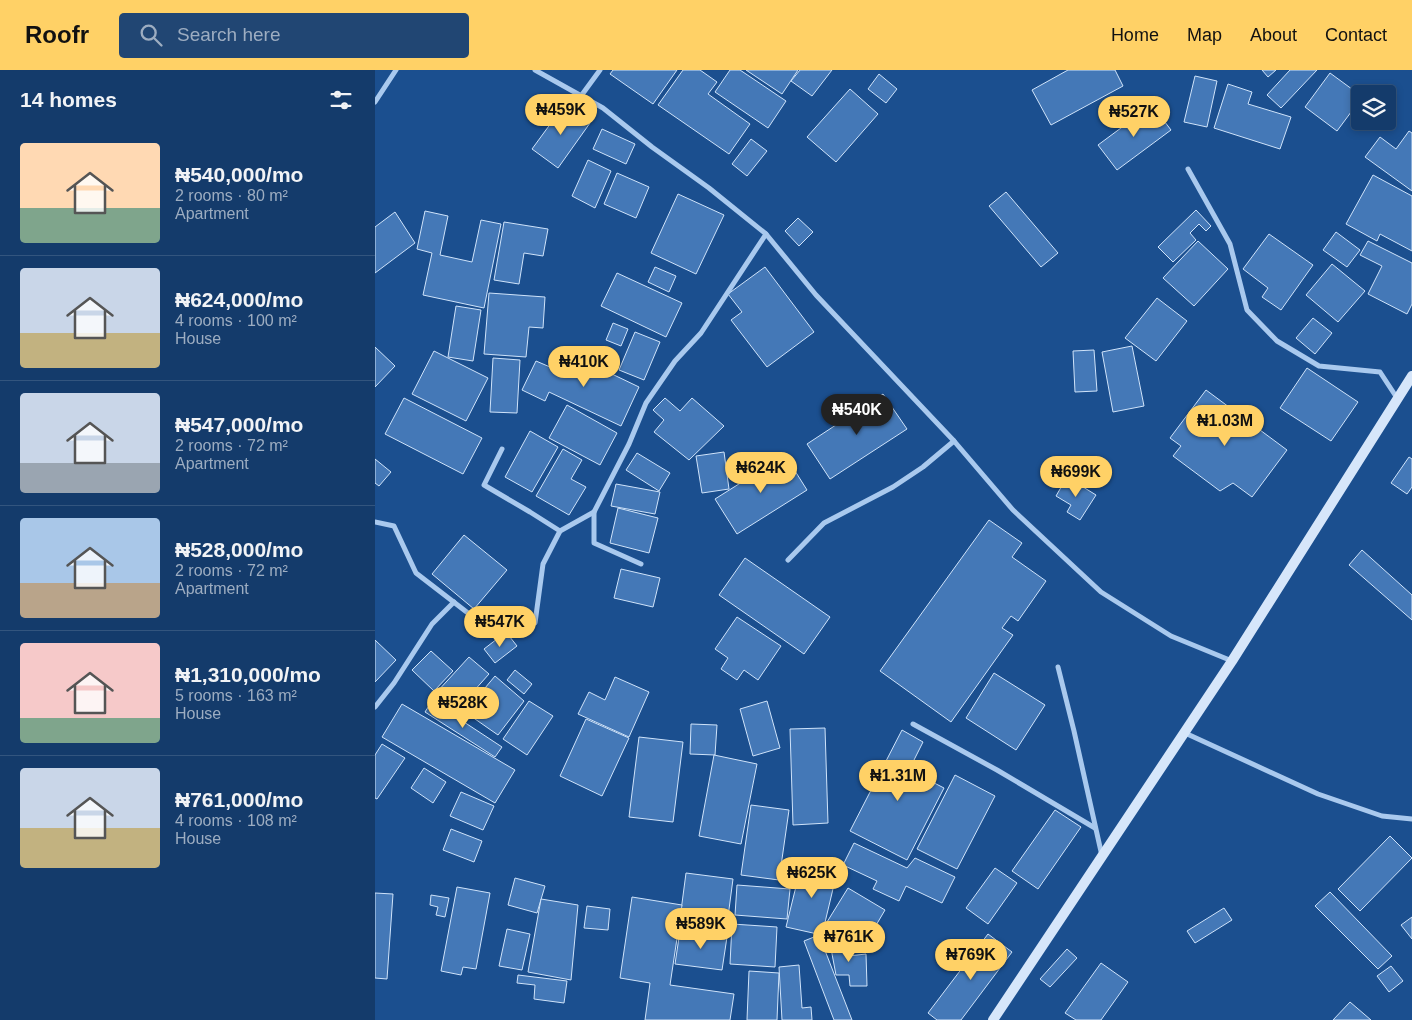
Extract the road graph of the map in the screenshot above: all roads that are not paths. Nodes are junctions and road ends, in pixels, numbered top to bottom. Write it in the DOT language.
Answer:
graph roads {
  1 [pos="396,70"];
  2 [pos="535,70"];
  3 [pos="600,70"];
  4 [pos="581,96"];
  5 [pos="375,102"];
  6 [pos="1188,169"];
  7 [pos="766,234"];
  8 [pos="1412,376"];
  9 [pos="1397,398"];
  10 [pos="954,441"];
  11 [pos="502,449"];
  12 [pos="594,512"];
  13 [pos="375,522"];
  14 [pos="560,531"];
  15 [pos="788,560"];
  16 [pos="641,564"];
  17 [pos="454,602"];
  18 [pos="1233,661"];
  19 [pos="1058,666"];
  20 [pos="375,707"];
  21 [pos="913,724"];
  22 [pos="1185,733"];
  23 [pos="1412,819"];
  24 [pos="1095,828"];
  25 [pos="1103,858"];
  26 [pos="993,1020"];
  1 -- 5 [label="street"];
  2 -- 4 [label="street"];
  3 -- 4 [label="street"];
  4 -- 7 [label="street"];
  6 -- 9 [label="street"];
  7 -- 10 [label="street"];
  7 -- 12 [label="street"];
  8 -- 9 [label="main road"];
  9 -- 18 [label="main road"];
  10 -- 15 [label="street"];
  10 -- 18 [label="street"];
  11 -- 14 [label="street"];
  12 -- 14 [label="street"];
  12 -- 16 [label="street"];
  13 -- 17 [label="street"];
  14 -- 17 [label="street"];
  17 -- 20 [label="street"];
  18 -- 22 [label="main road"];
  19 -- 24 [label="street"];
  21 -- 24 [label="street"];
  22 -- 23 [label="street"];
  22 -- 25 [label="main road"];
  24 -- 25 [label="street"];
  25 -- 26 [label="main road"];
}
